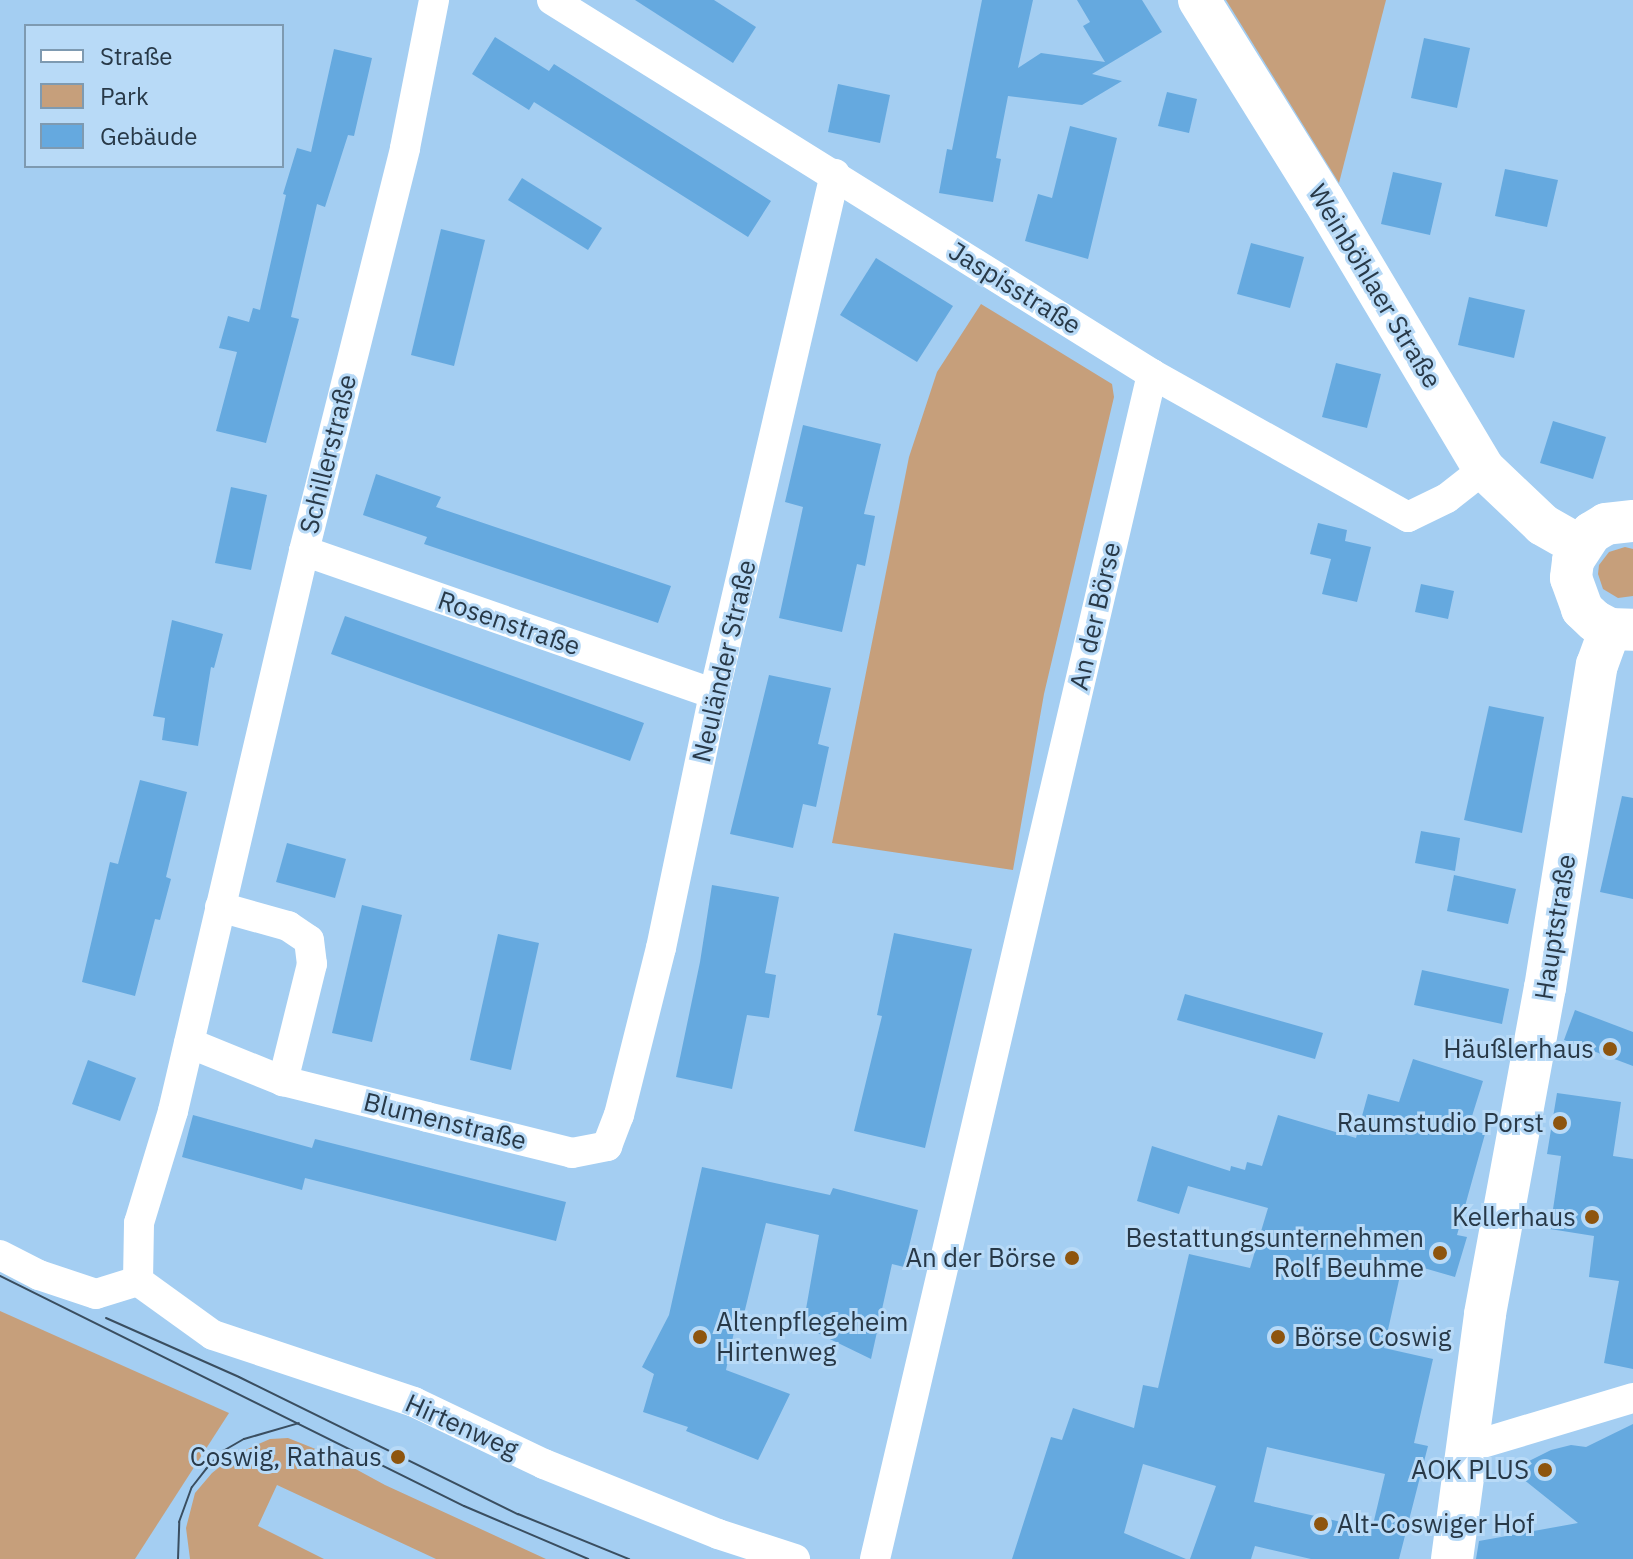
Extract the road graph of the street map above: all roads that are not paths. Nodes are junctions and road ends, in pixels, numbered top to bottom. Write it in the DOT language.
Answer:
graph roads {
  1 [pos="434,0"];
  2 [pos="552,0"];
  3 [pos="1199,0"];
  4 [pos="835,174"];
  5 [pos="1152,374"];
  6 [pos="1484,469"];
  7 [pos="1633,521"];
  8 [pos="1580,546"];
  9 [pos="304,551"];
  10 [pos="1621,630"];
  11 [pos="714,694"];
  12 [pos="220,907"];
  13 [pos="189,1043"];
  14 [pos="283,1081"];
  15 [pos="607,1146"];
  16 [pos="0,1255"];
  17 [pos="138,1281"];
  18 [pos="1633,1398"];
  19 [pos="1466,1448"];
  20 [pos="795,1559"];
  21 [pos="875,1559"];
  22 [pos="1452,1559"];
  1 -- 9 [label="street, Schillerstraße"];
  2 -- 4 [label="street, Jaspisstraße"];
  3 -- 6 [label="main road, Weinböhlaer Straße"];
  4 -- 5 [label="street, Jaspisstraße"];
  4 -- 11 [label="street, Neuländer Straße"];
  5 -- 6 [label="street, Jaspisstraße"];
  5 -- 21 [label="street, An der Börse"];
  6 -- 8 [label="main road, Weinböhlaer Straße"];
  7 -- 8 [label="main road"];
  8 -- 10 [label="main road"];
  9 -- 11 [label="street, Rosenstraße"];
  9 -- 12 [label="street, Schillerstraße"];
  10 -- 19 [label="main road, Hauptstraße"];
  11 -- 15 [label="street, Neuländer Straße"];
  12 -- 13 [label="street, Schillerstraße"];
  12 -- 14 [label="street"];
  13 -- 14 [label="street, Blumenstraße"];
  13 -- 17 [label="street"];
  14 -- 15 [label="street, Blumenstraße"];
  16 -- 17 [label="street"];
  17 -- 20 [label="street, Hirtenweg"];
  18 -- 19 [label="street"];
  19 -- 22 [label="main road, Hauptstraße"];
}
